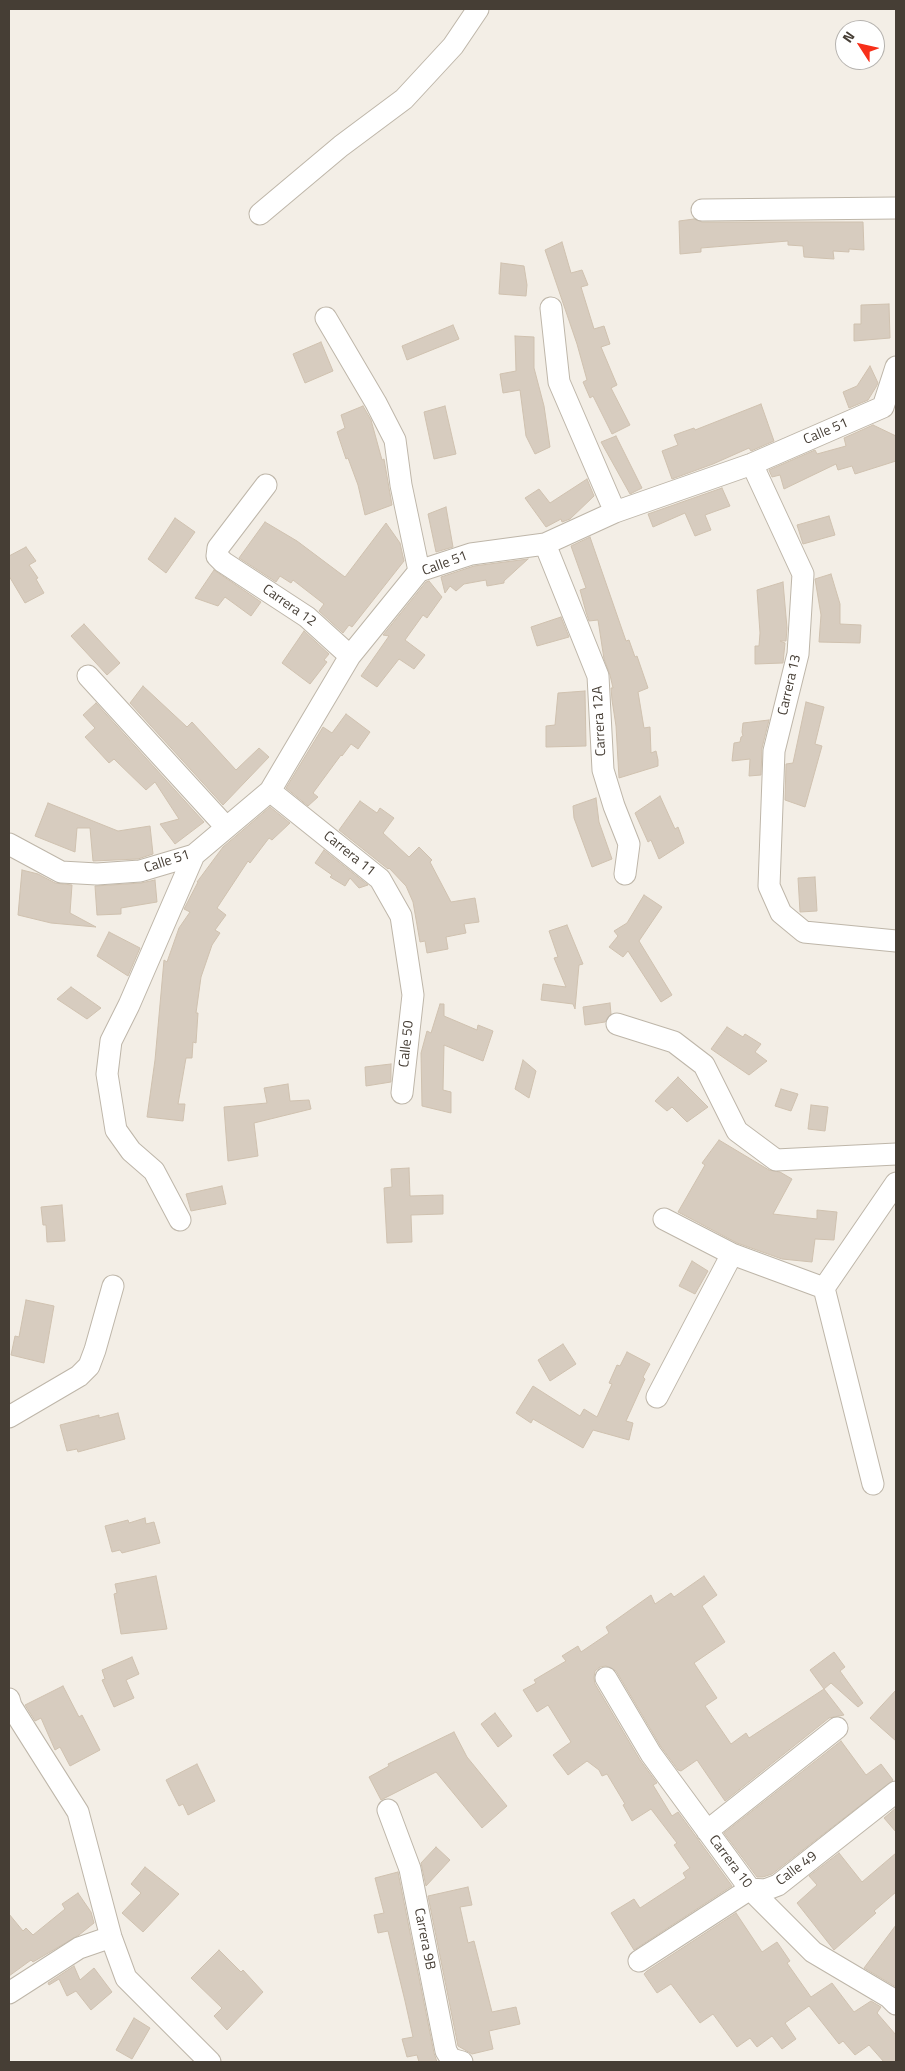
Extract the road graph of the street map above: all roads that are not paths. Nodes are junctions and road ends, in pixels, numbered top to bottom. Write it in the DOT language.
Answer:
graph roads {
  1 [pos="478,9"];
  2 [pos="896,209"];
  3 [pos="702,210"];
  4 [pos="260,214"];
  5 [pos="551,308"];
  6 [pos="326,318"];
  7 [pos="896,367"];
  8 [pos="890,410"];
  9 [pos="752,464"];
  10 [pos="266,485"];
  11 [pos="614,512"];
  12 [pos="545,544"];
  13 [pos="419,571"];
  14 [pos="350,656"];
  15 [pos="88,676"];
  16 [pos="270,791"];
  17 [pos="226,827"];
  18 [pos="9,844"];
  19 [pos="194,855"];
  20 [pos="625,874"];
  21 [pos="896,941"];
  22 [pos="413,994"];
  23 [pos="617,1024"];
  24 [pos="402,1093"];
  25 [pos="896,1154"];
  26 [pos="896,1183"];
  27 [pos="664,1219"];
  28 [pos="180,1220"];
  29 [pos="732,1254"];
  30 [pos="113,1286"];
  31 [pos="824,1288"];
  32 [pos="657,1398"];
  33 [pos="9,1416"];
  34 [pos="872,1484"];
  35 [pos="606,1678"];
  36 [pos="10,1704"];
  37 [pos="837,1728"];
  38 [pos="896,1792"];
  39 [pos="388,1810"];
  40 [pos="707,1831"];
  41 [pos="750,1889"];
  42 [pos="111,1937"];
  43 [pos="639,1961"];
  44 [pos="9,1993"];
  45 [pos="896,2004"];
  46 [pos="210,2062"];
  47 [pos="462,2062"];
  1 -- 4 [label="street"];
  2 -- 3 [label="street"];
  5 -- 11 [label="street"];
  6 -- 13 [label="street"];
  7 -- 8 [label="street"];
  8 -- 9 [label="street, Calle 51"];
  9 -- 11 [label="street, Calle 51"];
  9 -- 21 [label="street, Carrera 13"];
  10 -- 14 [label="street, Carrera 12"];
  11 -- 12 [label="street, Calle 51"];
  12 -- 13 [label="street, Calle 51"];
  12 -- 20 [label="street, Carrera 12A"];
  13 -- 14 [label="street, Calle 51"];
  14 -- 16 [label="street, Calle 51"];
  15 -- 17 [label="street"];
  16 -- 17 [label="street, Calle 51"];
  16 -- 22 [label="street, Carrera 11"];
  17 -- 19 [label="street, Calle 51"];
  18 -- 19 [label="street, Calle 51"];
  19 -- 28 [label="street"];
  22 -- 24 [label="street, Calle 50"];
  23 -- 25 [label="street"];
  26 -- 31 [label="street"];
  27 -- 29 [label="street"];
  29 -- 31 [label="street"];
  29 -- 32 [label="street"];
  30 -- 33 [label="street"];
  31 -- 34 [label="street"];
  35 -- 40 [label="street, Carrera 10"];
  36 -- 42 [label="street"];
  37 -- 40 [label="street"];
  38 -- 41 [label="street, Calle 49"];
  39 -- 47 [label="street, Carrera 9B"];
  40 -- 41 [label="street, Carrera 10"];
  41 -- 43 [label="street, Calle 49"];
  41 -- 45 [label="street, Carrera 10"];
  42 -- 44 [label="street"];
  42 -- 46 [label="street"];
}
